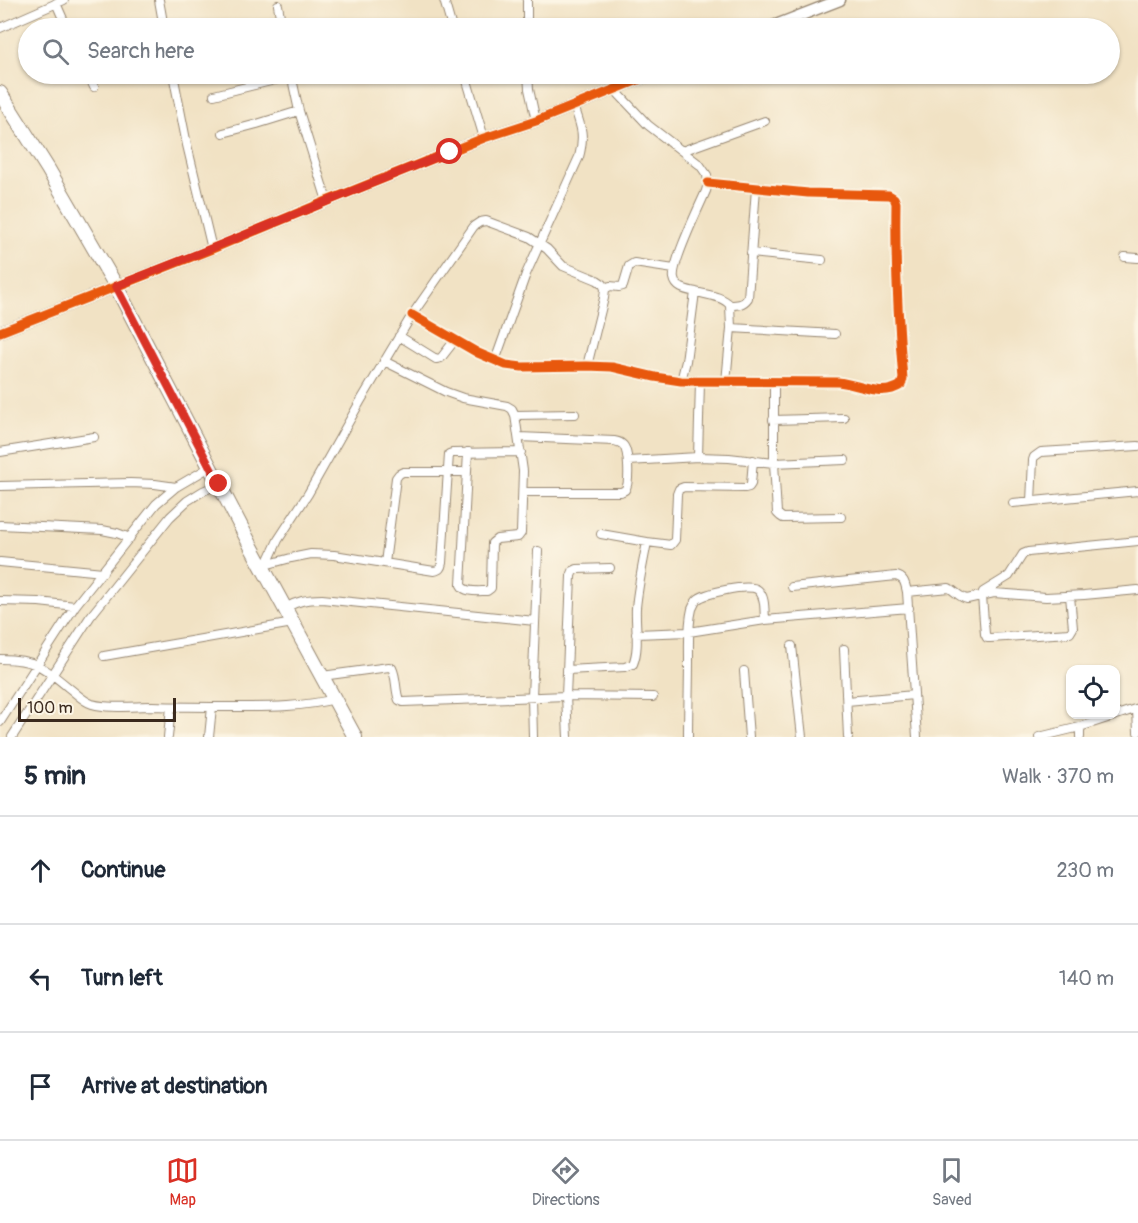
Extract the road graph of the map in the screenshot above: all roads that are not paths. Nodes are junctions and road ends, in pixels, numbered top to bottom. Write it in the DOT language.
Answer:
graph roads {
  1 [pos="159,0"];
  2 [pos="444,0"];
  3 [pos="527,0"];
  4 [pos="840,0"];
  5 [pos="54,2"];
  6 [pos="278,5"];
  7 [pos="21,18"];
  8 [pos="63,18"];
  9 [pos="162,18"];
  10 [pos="280,18"];
  11 [pos="449,18"];
  12 [pos="527,18"];
  13 [pos="794,18"];
  14 [pos="18,19"];
  15 [pos="0,28"];
  16 [pos="93,84"];
  17 [pos="175,84"];
  18 [pos="256,84"];
  19 [pos="293,84"];
  20 [pos="468,84"];
  21 [pos="529,84"];
  22 [pos="627,84"];
  23 [pos="94,87"];
  24 [pos="614,89"];
  25 [pos="0,93"];
  26 [pos="214,95"];
  27 [pos="573,106"];
  28 [pos="299,111"];
  29 [pos="536,121"];
  30 [pos="765,122"];
  31 [pos="223,133"];
  32 [pos="484,138"];
  33 [pos="682,151"];
  34 [pos="708,183"];
  35 [pos="756,188"];
  36 [pos="327,201"];
  37 [pos="539,243"];
  38 [pos="212,249"];
  39 [pos="751,253"];
  40 [pos="1125,257"];
  41 [pos="1138,258"];
  42 [pos="822,260"];
  43 [pos="674,269"];
  44 [pos="116,286"];
  45 [pos="605,290"];
  46 [pos="695,292"];
  47 [pos="730,305"];
  48 [pos="412,315"];
  49 [pos="731,328"];
  50 [pos="0,332"];
  51 [pos="835,334"];
  52 [pos="399,336"];
  53 [pos="455,340"];
  54 [pos="384,361"];
  55 [pos="495,361"];
  56 [pos="587,366"];
  57 [pos="681,381"];
  58 [pos="700,382"];
  59 [pos="726,382"];
  60 [pos="774,382"];
  61 [pos="575,414"];
  62 [pos="515,415"];
  63 [pos="844,418"];
  64 [pos="773,420"];
  65 [pos="519,436"];
  66 [pos="94,437"];
  67 [pos="1138,446"];
  68 [pos="0,452"];
  69 [pos="468,452"];
  70 [pos="521,452"];
  71 [pos="698,457"];
  72 [pos="753,460"];
  73 [pos="845,460"];
  74 [pos="628,461"];
  75 [pos="774,463"];
  76 [pos="210,467"];
  77 [pos="447,471"];
  78 [pos="466,472"];
  79 [pos="219,484"];
  80 [pos="0,486"];
  81 [pos="176,487"];
  82 [pos="1138,491"];
  83 [pos="523,492"];
  84 [pos="1031,501"];
  85 [pos="1013,503"];
  86 [pos="841,517"];
  87 [pos="0,525"];
  88 [pos="601,534"];
  89 [pos="130,538"];
  90 [pos="1138,541"];
  91 [pos="647,542"];
  92 [pos="538,551"];
  93 [pos="0,562"];
  94 [pos="386,563"];
  95 [pos="264,565"];
  96 [pos="610,568"];
  97 [pos="103,572"];
  98 [pos="792,587"];
  99 [pos="1138,590"];
  100 [pos="908,592"];
  101 [pos="982,596"];
  102 [pos="1070,596"];
  103 [pos="0,601"];
  104 [pos="75,606"];
  105 [pos="285,608"];
  106 [pos="909,608"];
  107 [pos="765,620"];
  108 [pos="535,621"];
  109 [pos="293,623"];
  110 [pos="689,632"];
  111 [pos="636,634"];
  112 [pos="792,646"];
  113 [pos="844,649"];
  114 [pos="104,656"];
  115 [pos="0,659"];
  116 [pos="38,664"];
  117 [pos="567,670"];
  118 [pos="744,671"];
  119 [pos="52,674"];
  120 [pos="322,676"];
  121 [pos="914,695"];
  122 [pos="566,696"];
  123 [pos="532,697"];
  124 [pos="652,697"];
  125 [pos="335,699"];
  126 [pos="847,702"];
  127 [pos="171,707"];
  128 [pos="212,707"];
  129 [pos="1138,709"];
  130 [pos="4,710"];
  131 [pos="0,722"];
  132 [pos="1080,727"];
  133 [pos="1138,732"];
  134 [pos="12,737"];
  135 [pos="168,737"];
  136 [pos="209,737"];
  137 [pos="355,737"];
  138 [pos="532,737"];
  139 [pos="568,737"];
  140 [pos="688,737"];
  141 [pos="748,737"];
  142 [pos="802,737"];
  143 [pos="848,737"];
  144 [pos="917,737"];
  145 [pos="1039,737"];
  146 [pos="1080,737"];
  1 -- 9 [label="street"];
  2 -- 11 [label="street"];
  3 -- 12 [label="street"];
  4 -- 13 [label="street"];
  5 -- 7 [label="street"];
  5 -- 8 [label="street"];
  6 -- 10 [label="street"];
  14 -- 15 [label="street"];
  16 -- 23 [label="street"];
  17 -- 38 [label="street"];
  18 -- 26 [label="street"];
  19 -- 28 [label="street"];
  20 -- 32 [label="street"];
  21 -- 29 [label="street"];
  22 -- 24 [label="street"];
  24 -- 27 [label="street"];
  24 -- 33 [label="street"];
  25 -- 44 [label="main road"];
  27 -- 29 [label="street"];
  27 -- 37 [label="street"];
  28 -- 31 [label="street"];
  28 -- 36 [label="street"];
  29 -- 32 [label="street"];
  30 -- 33 [label="street"];
  32 -- 36 [label="street"];
  33 -- 34 [label="street"];
  34 -- 35 [label="street"];
  34 -- 43 [label="street"];
  35 -- 39 [label="street"];
  35 -- 60 [label="street"];
  36 -- 38 [label="street"];
  37 -- 45 [label="street"];
  37 -- 48 [label="street"];
  37 -- 55 [label="street"];
  38 -- 44 [label="street"];
  39 -- 42 [label="street"];
  39 -- 47 [label="street"];
  40 -- 41 [label="street"];
  43 -- 45 [label="street"];
  43 -- 46 [label="street"];
  44 -- 50 [label="street"];
  44 -- 76 [label="main road"];
  45 -- 56 [label="street"];
  46 -- 47 [label="street"];
  46 -- 57 [label="street"];
  47 -- 49 [label="street"];
  48 -- 52 [label="street"];
  48 -- 53 [label="street"];
  49 -- 51 [label="street"];
  49 -- 59 [label="street"];
  52 -- 53 [label="street"];
  52 -- 54 [label="street"];
  53 -- 55 [label="street"];
  54 -- 62 [label="street"];
  54 -- 95 [label="street"];
  55 -- 56 [label="street"];
  56 -- 57 [label="street"];
  57 -- 58 [label="street"];
  58 -- 59 [label="street"];
  58 -- 71 [label="street"];
  59 -- 60 [label="street"];
  60 -- 64 [label="street"];
  61 -- 62 [label="street"];
  62 -- 65 [label="street"];
  63 -- 64 [label="street"];
  64 -- 75 [label="street"];
  65 -- 70 [label="street"];
  65 -- 74 [label="street"];
  66 -- 68 [label="street"];
  67 -- 84 [label="street"];
  69 -- 70 [label="street"];
  69 -- 77 [label="street"];
  69 -- 78 [label="street"];
  70 -- 83 [label="street"];
  71 -- 72 [label="street"];
  71 -- 74 [label="street"];
  72 -- 75 [label="street"];
  72 -- 91 [label="street"];
  73 -- 75 [label="street"];
  74 -- 83 [label="street"];
  75 -- 86 [label="street"];
  76 -- 79 [label="main road"];
  76 -- 81 [label="street"];
  77 -- 78 [label="street"];
  77 -- 94 [label="street"];
  77 -- 94 [label="street"];
  78 -- 83 [label="street"];
  79 -- 95 [label="main road"];
  79 -- 119 [label="street"];
  80 -- 81 [label="street"];
  81 -- 89 [label="street"];
  82 -- 84 [label="street"];
  84 -- 85 [label="street"];
  87 -- 89 [label="street"];
  88 -- 91 [label="street"];
  89 -- 97 [label="street"];
  90 -- 101 [label="street"];
  91 -- 111 [label="street"];
  92 -- 108 [label="street"];
  93 -- 97 [label="street"];
  94 -- 95 [label="street"];
  95 -- 105 [label="main road"];
  96 -- 117 [label="street"];
  97 -- 104 [label="street"];
  98 -- 100 [label="street"];
  99 -- 102 [label="street"];
  100 -- 101 [label="street"];
  100 -- 106 [label="street"];
  101 -- 102 [label="street"];
  101 -- 102 [label="street"];
  103 -- 104 [label="street"];
  104 -- 116 [label="street"];
  105 -- 108 [label="street"];
  105 -- 109 [label="main road"];
  106 -- 107 [label="street"];
  106 -- 121 [label="street"];
  107 -- 110 [label="street"];
  107 -- 110 [label="street"];
  108 -- 123 [label="street"];
  109 -- 114 [label="street"];
  109 -- 120 [label="main road"];
  110 -- 111 [label="street"];
  110 -- 140 [label="street"];
  111 -- 117 [label="street"];
  112 -- 142 [label="street"];
  113 -- 126 [label="street"];
  115 -- 116 [label="street"];
  116 -- 119 [label="street"];
  116 -- 130 [label="street"];
  117 -- 122 [label="street"];
  118 -- 141 [label="street"];
  119 -- 127 [label="street"];
  119 -- 134 [label="street"];
  120 -- 123 [label="street"];
  120 -- 125 [label="main road"];
  121 -- 126 [label="street"];
  121 -- 144 [label="street"];
  122 -- 123 [label="street"];
  122 -- 124 [label="street"];
  122 -- 139 [label="street"];
  123 -- 138 [label="street"];
  125 -- 128 [label="street"];
  125 -- 137 [label="main road"];
  126 -- 143 [label="street"];
  127 -- 128 [label="street"];
  127 -- 135 [label="street"];
  128 -- 136 [label="street"];
  129 -- 132 [label="street"];
  129 -- 133 [label="street"];
  130 -- 131 [label="street"];
  132 -- 145 [label="street"];
  132 -- 146 [label="street"];
}
